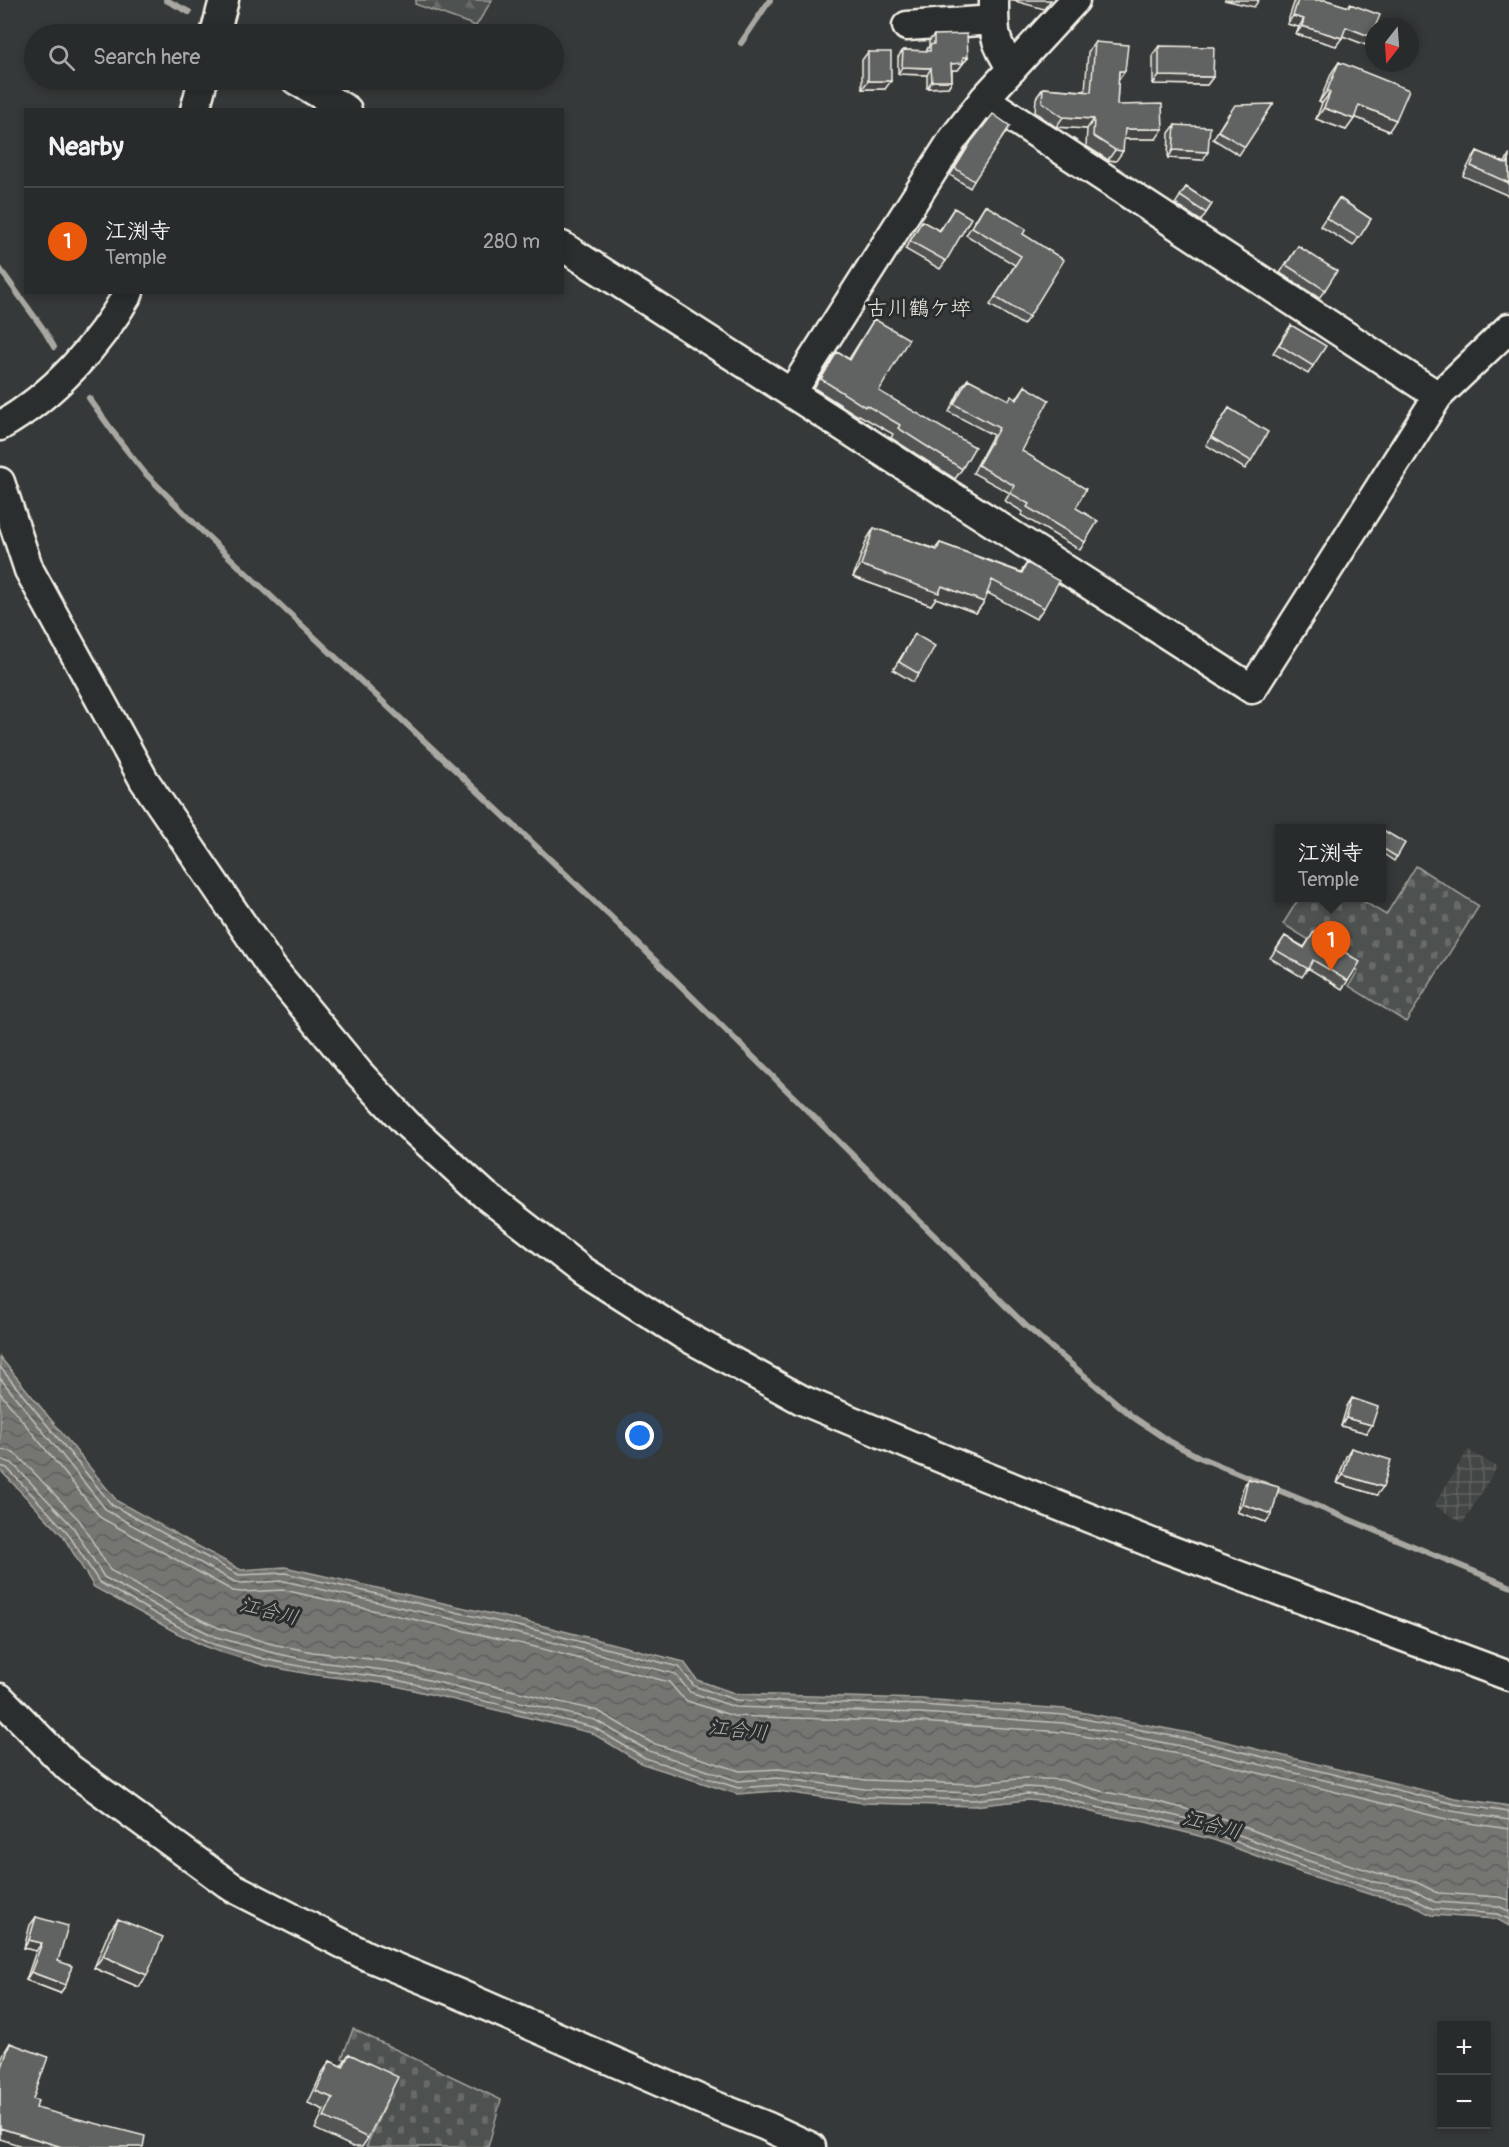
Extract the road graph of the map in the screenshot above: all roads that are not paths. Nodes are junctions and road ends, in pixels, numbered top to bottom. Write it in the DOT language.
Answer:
graph roads {
  1 [pos="224,0"];
  2 [pos="1075,0"];
  3 [pos="994,10"];
  4 [pos="218,24"];
  5 [pos="907,26"];
  6 [pos="1012,69"];
  7 [pos="200,90"];
  8 [pos="313,90"];
  9 [pos="984,99"];
  10 [pos="196,108"];
  11 [pos="344,108"];
  12 [pos="564,247"];
  13 [pos="128,294"];
  14 [pos="1509,328"];
  15 [pos="792,392"];
  16 [pos="1438,396"];
  17 [pos="0,426"];
  18 [pos="0,482"];
  19 [pos="1509,1676"];
  20 [pos="0,1698"];
  21 [pos="811,2147"];
  1 -- 4 [label="street"];
  2 -- 6 [label="street"];
  3 -- 5 [label="street"];
  3 -- 6 [label="street"];
  6 -- 9 [label="street"];
  7 -- 10 [label="street"];
  8 -- 11 [label="street"];
  9 -- 15 [label="street"];
  9 -- 16 [label="street"];
  12 -- 15 [label="street"];
  13 -- 17 [label="street"];
  14 -- 16 [label="street"];
  15 -- 16 [label="street"];
  18 -- 19 [label="street"];
  20 -- 21 [label="street"];
}
